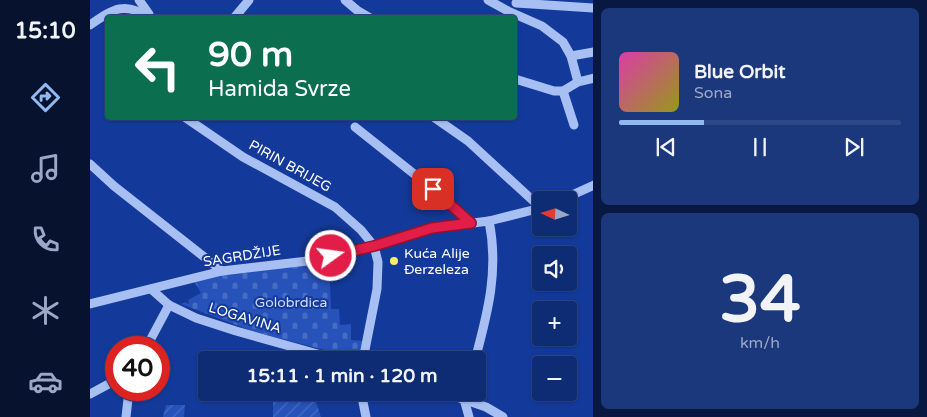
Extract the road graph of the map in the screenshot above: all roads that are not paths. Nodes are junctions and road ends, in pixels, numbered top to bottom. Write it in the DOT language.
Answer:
graph roads {
  1 [pos="139,0"];
  2 [pos="249,0"];
  3 [pos="346,0"];
  4 [pos="488,0"];
  5 [pos="516,1"];
  6 [pos="593,8"];
  7 [pos="508,12"];
  8 [pos="107,15"];
  9 [pos="145,15"];
  10 [pos="148,15"];
  11 [pos="236,15"];
  12 [pos="365,15"];
  13 [pos="515,15"];
  14 [pos="105,16"];
  15 [pos="517,16"];
  16 [pos="90,25"];
  17 [pos="593,52"];
  18 [pos="571,56"];
  19 [pos="593,78"];
  20 [pos="517,80"];
  21 [pos="578,82"];
  22 [pos="563,91"];
  23 [pos="189,120"];
  24 [pos="438,120"];
  25 [pos="574,125"];
  26 [pos="355,127"];
  27 [pos="90,164"];
  28 [pos="593,184"];
  29 [pos="578,192"];
  30 [pos="532,200"];
  31 [pos="532,210"];
  32 [pos="489,221"];
  33 [pos="471,223"];
  34 [pos="374,246"];
  35 [pos="222,271"];
  36 [pos="151,289"];
  37 [pos="90,304"];
  38 [pos="169,304"];
  39 [pos="152,336"];
  40 [pos="306,351"];
  41 [pos="365,351"];
  42 [pos="476,351"];
  43 [pos="105,386"];
  44 [pos="90,394"];
  45 [pos="128,401"];
  46 [pos="363,401"];
  47 [pos="466,401"];
  48 [pos="475,401"];
  49 [pos="126,417"];
  50 [pos="366,417"];
  51 [pos="469,417"];
  52 [pos="503,417"];
  1 -- 10 [label="street"];
  2 -- 11 [label="street"];
  3 -- 12 [label="street"];
  4 -- 7 [label="street"];
  5 -- 6 [label="street"];
  5 -- 7 [label="street"];
  7 -- 13 [label="street"];
  8 -- 9 [label="street"];
  14 -- 16 [label="street"];
  15 -- 18 [label="street"];
  17 -- 18 [label="street"];
  18 -- 21 [label="street"];
  19 -- 21 [label="street"];
  20 -- 22 [label="street"];
  21 -- 22 [label="street"];
  22 -- 25 [label="street"];
  23 -- 34 [label="street, PIRIN BRIJEG"];
  24 -- 30 [label="street"];
  26 -- 33 [label="street"];
  27 -- 35 [label="street"];
  28 -- 29 [label="street"];
  31 -- 32 [label="street, SAGRDŽIJE"];
  32 -- 33 [label="street, SAGRDŽIJE"];
  32 -- 42 [label="street"];
  33 -- 34 [label="street, SAGRDŽIJE"];
  34 -- 35 [label="street, SAGRDŽIJE"];
  34 -- 41 [label="street"];
  35 -- 36 [label="street, SAGRDŽIJE"];
  36 -- 37 [label="street, SAGRDŽIJE"];
  36 -- 38 [label="street, LOGAVINA"];
  38 -- 39 [label="street"];
  38 -- 40 [label="street, LOGAVINA"];
  43 -- 44 [label="street"];
  45 -- 49 [label="street"];
  46 -- 50 [label="street"];
  47 -- 51 [label="street"];
  48 -- 52 [label="street"];
}
